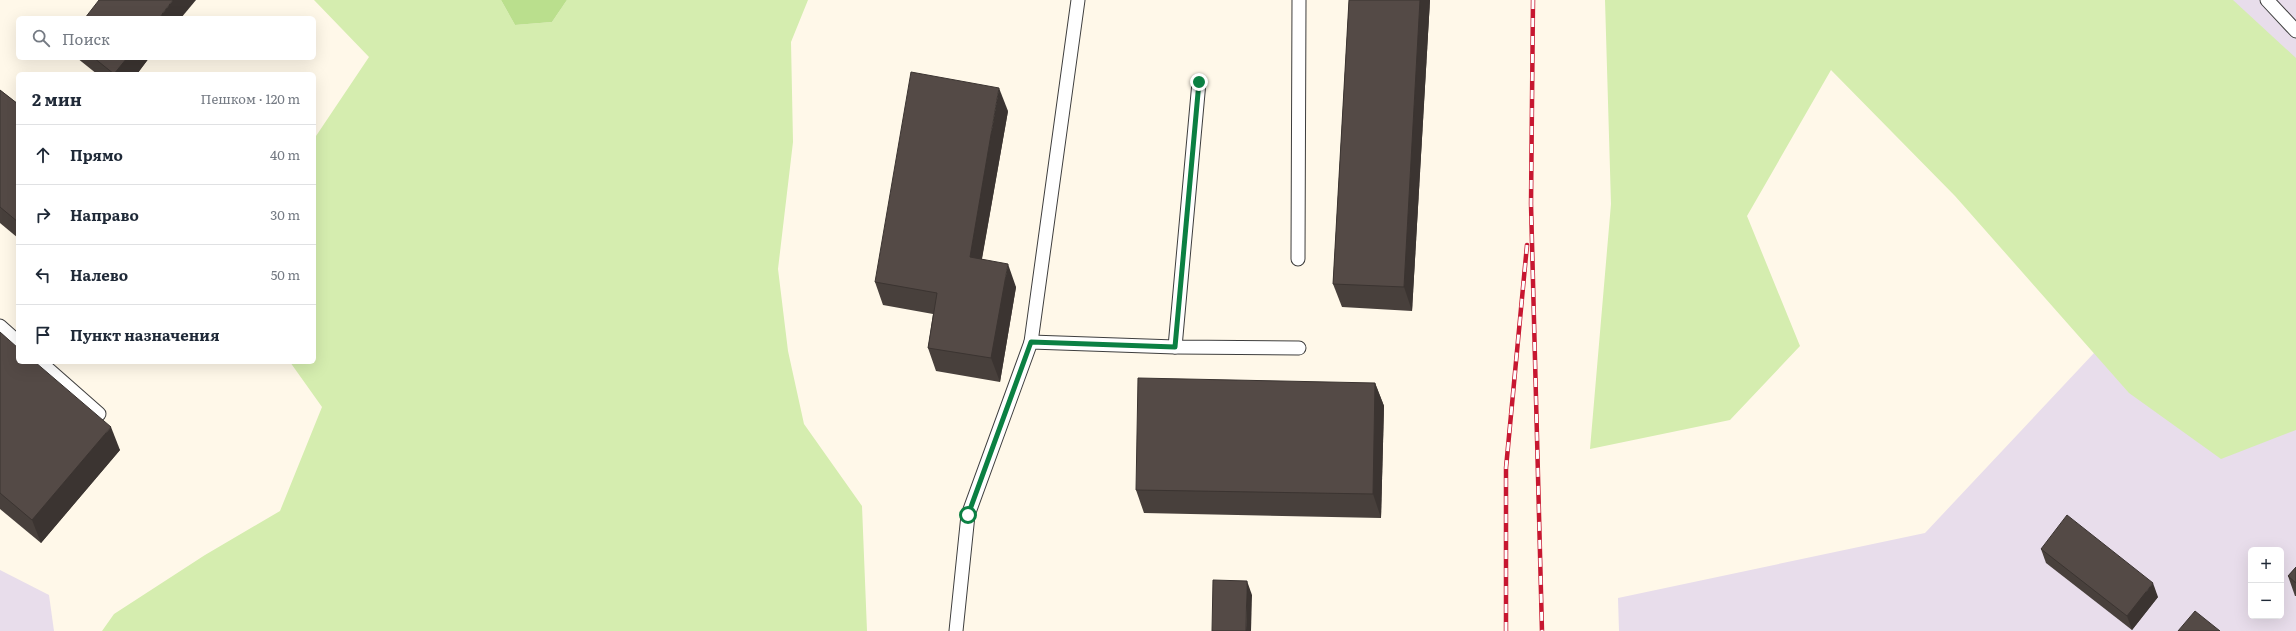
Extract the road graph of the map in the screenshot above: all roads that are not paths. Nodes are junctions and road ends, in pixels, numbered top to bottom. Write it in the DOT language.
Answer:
graph roads {
  1 [pos="1078,0"];
  2 [pos="1299,0"];
  3 [pos="2267,0"];
  4 [pos="2296,31"];
  5 [pos="1199,82"];
  6 [pos="1298,259"];
  7 [pos="0,326"];
  8 [pos="16,340"];
  9 [pos="1031,342"];
  10 [pos="1175,347"];
  11 [pos="1300,348"];
  12 [pos="42,364"];
  13 [pos="99,414"];
  14 [pos="956,631"];
  1 -- 9 [label="lane"];
  2 -- 6 [label="lane"];
  3 -- 4 [label="lane"];
  5 -- 10 [label="lane"];
  7 -- 8 [label="lane"];
  9 -- 10 [label="lane"];
  9 -- 14 [label="lane"];
  10 -- 11 [label="lane"];
  12 -- 13 [label="lane"];
}
